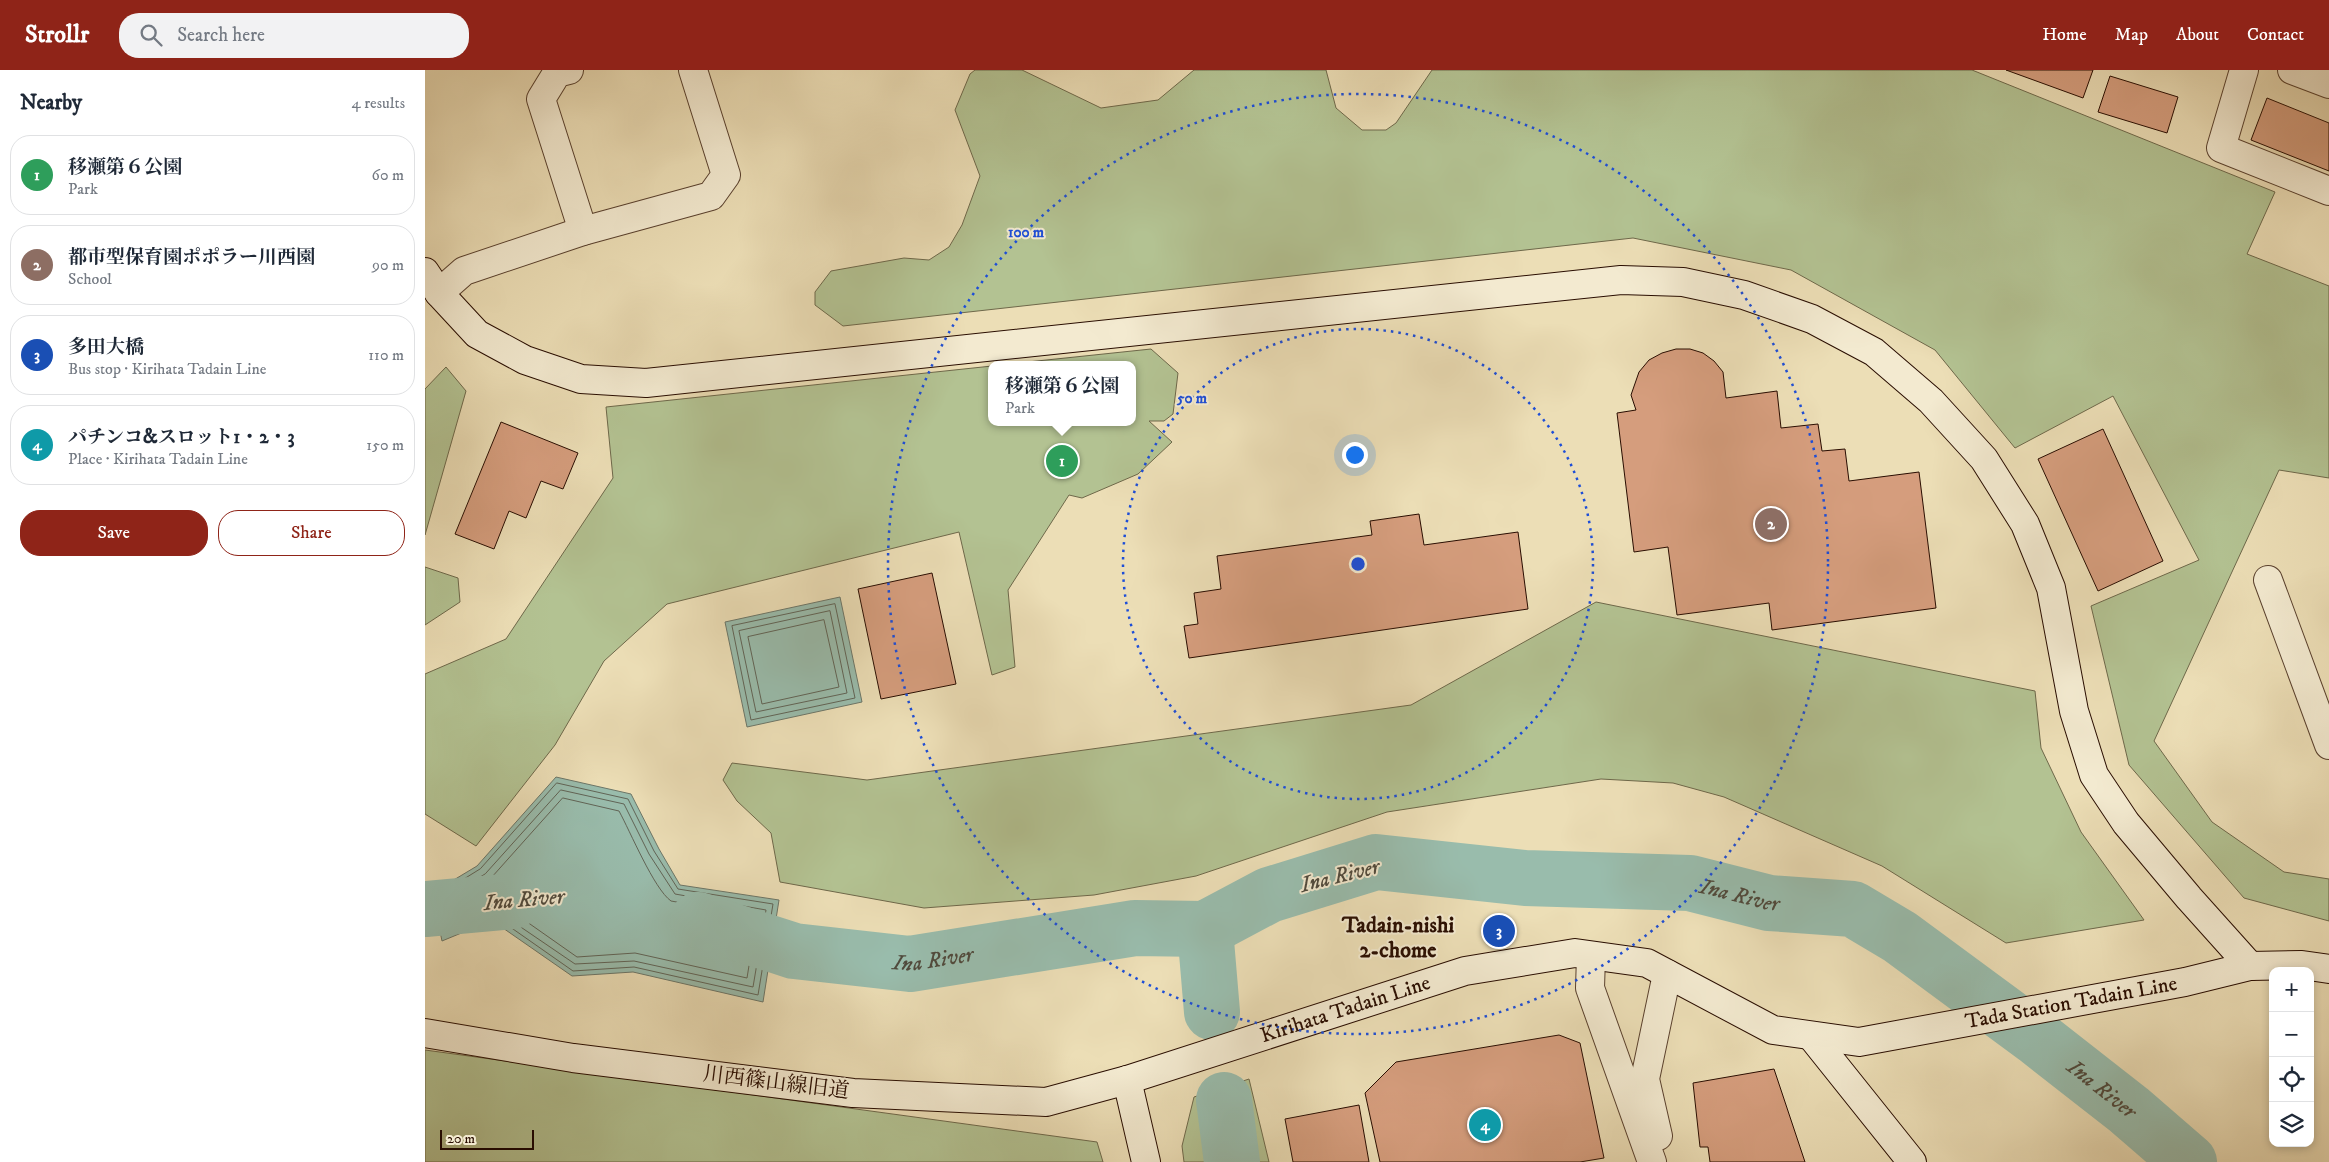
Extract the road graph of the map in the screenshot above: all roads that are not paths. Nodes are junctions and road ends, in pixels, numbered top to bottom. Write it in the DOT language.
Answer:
graph roads {
  1 [pos="569,70"];
  2 [pos="693,70"];
  3 [pos="2244,70"];
  4 [pos="2292,70"];
  5 [pos="2329,84"];
  6 [pos="2329,191"];
  7 [pos="583,231"];
  8 [pos="432,283"];
  9 [pos="2269,580"];
  10 [pos="2329,745"];
  11 [pos="1591,956"];
  12 [pos="2250,966"];
  13 [pos="2329,969"];
  14 [pos="1667,974"];
  15 [pos="425,1033"];
  16 [pos="1812,1037"];
  17 [pos="1127,1080"];
  18 [pos="1146,1162"];
  19 [pos="1652,1162"];
  20 [pos="1663,1162"];
  21 [pos="1913,1162"];
  1 -- 7 [label="street"];
  2 -- 7 [label="street"];
  3 -- 6 [label="street"];
  4 -- 5 [label="street"];
  7 -- 8 [label="street"];
  8 -- 12 [label="street"];
  9 -- 10 [label="street"];
  11 -- 14 [label="street, Kirihata Tadain Line"];
  11 -- 17 [label="street, Kirihata Tadain Line"];
  11 -- 19 [label="street"];
  12 -- 13 [label="street, Tada Station Tadain Line"];
  12 -- 16 [label="street, Tada Station Tadain Line"];
  14 -- 16 [label="street, Kirihata Tadain Line"];
  14 -- 20 [label="street"];
  15 -- 17 [label="street, 川西篠山線旧道"];
  16 -- 21 [label="street"];
  17 -- 18 [label="street"];
}
